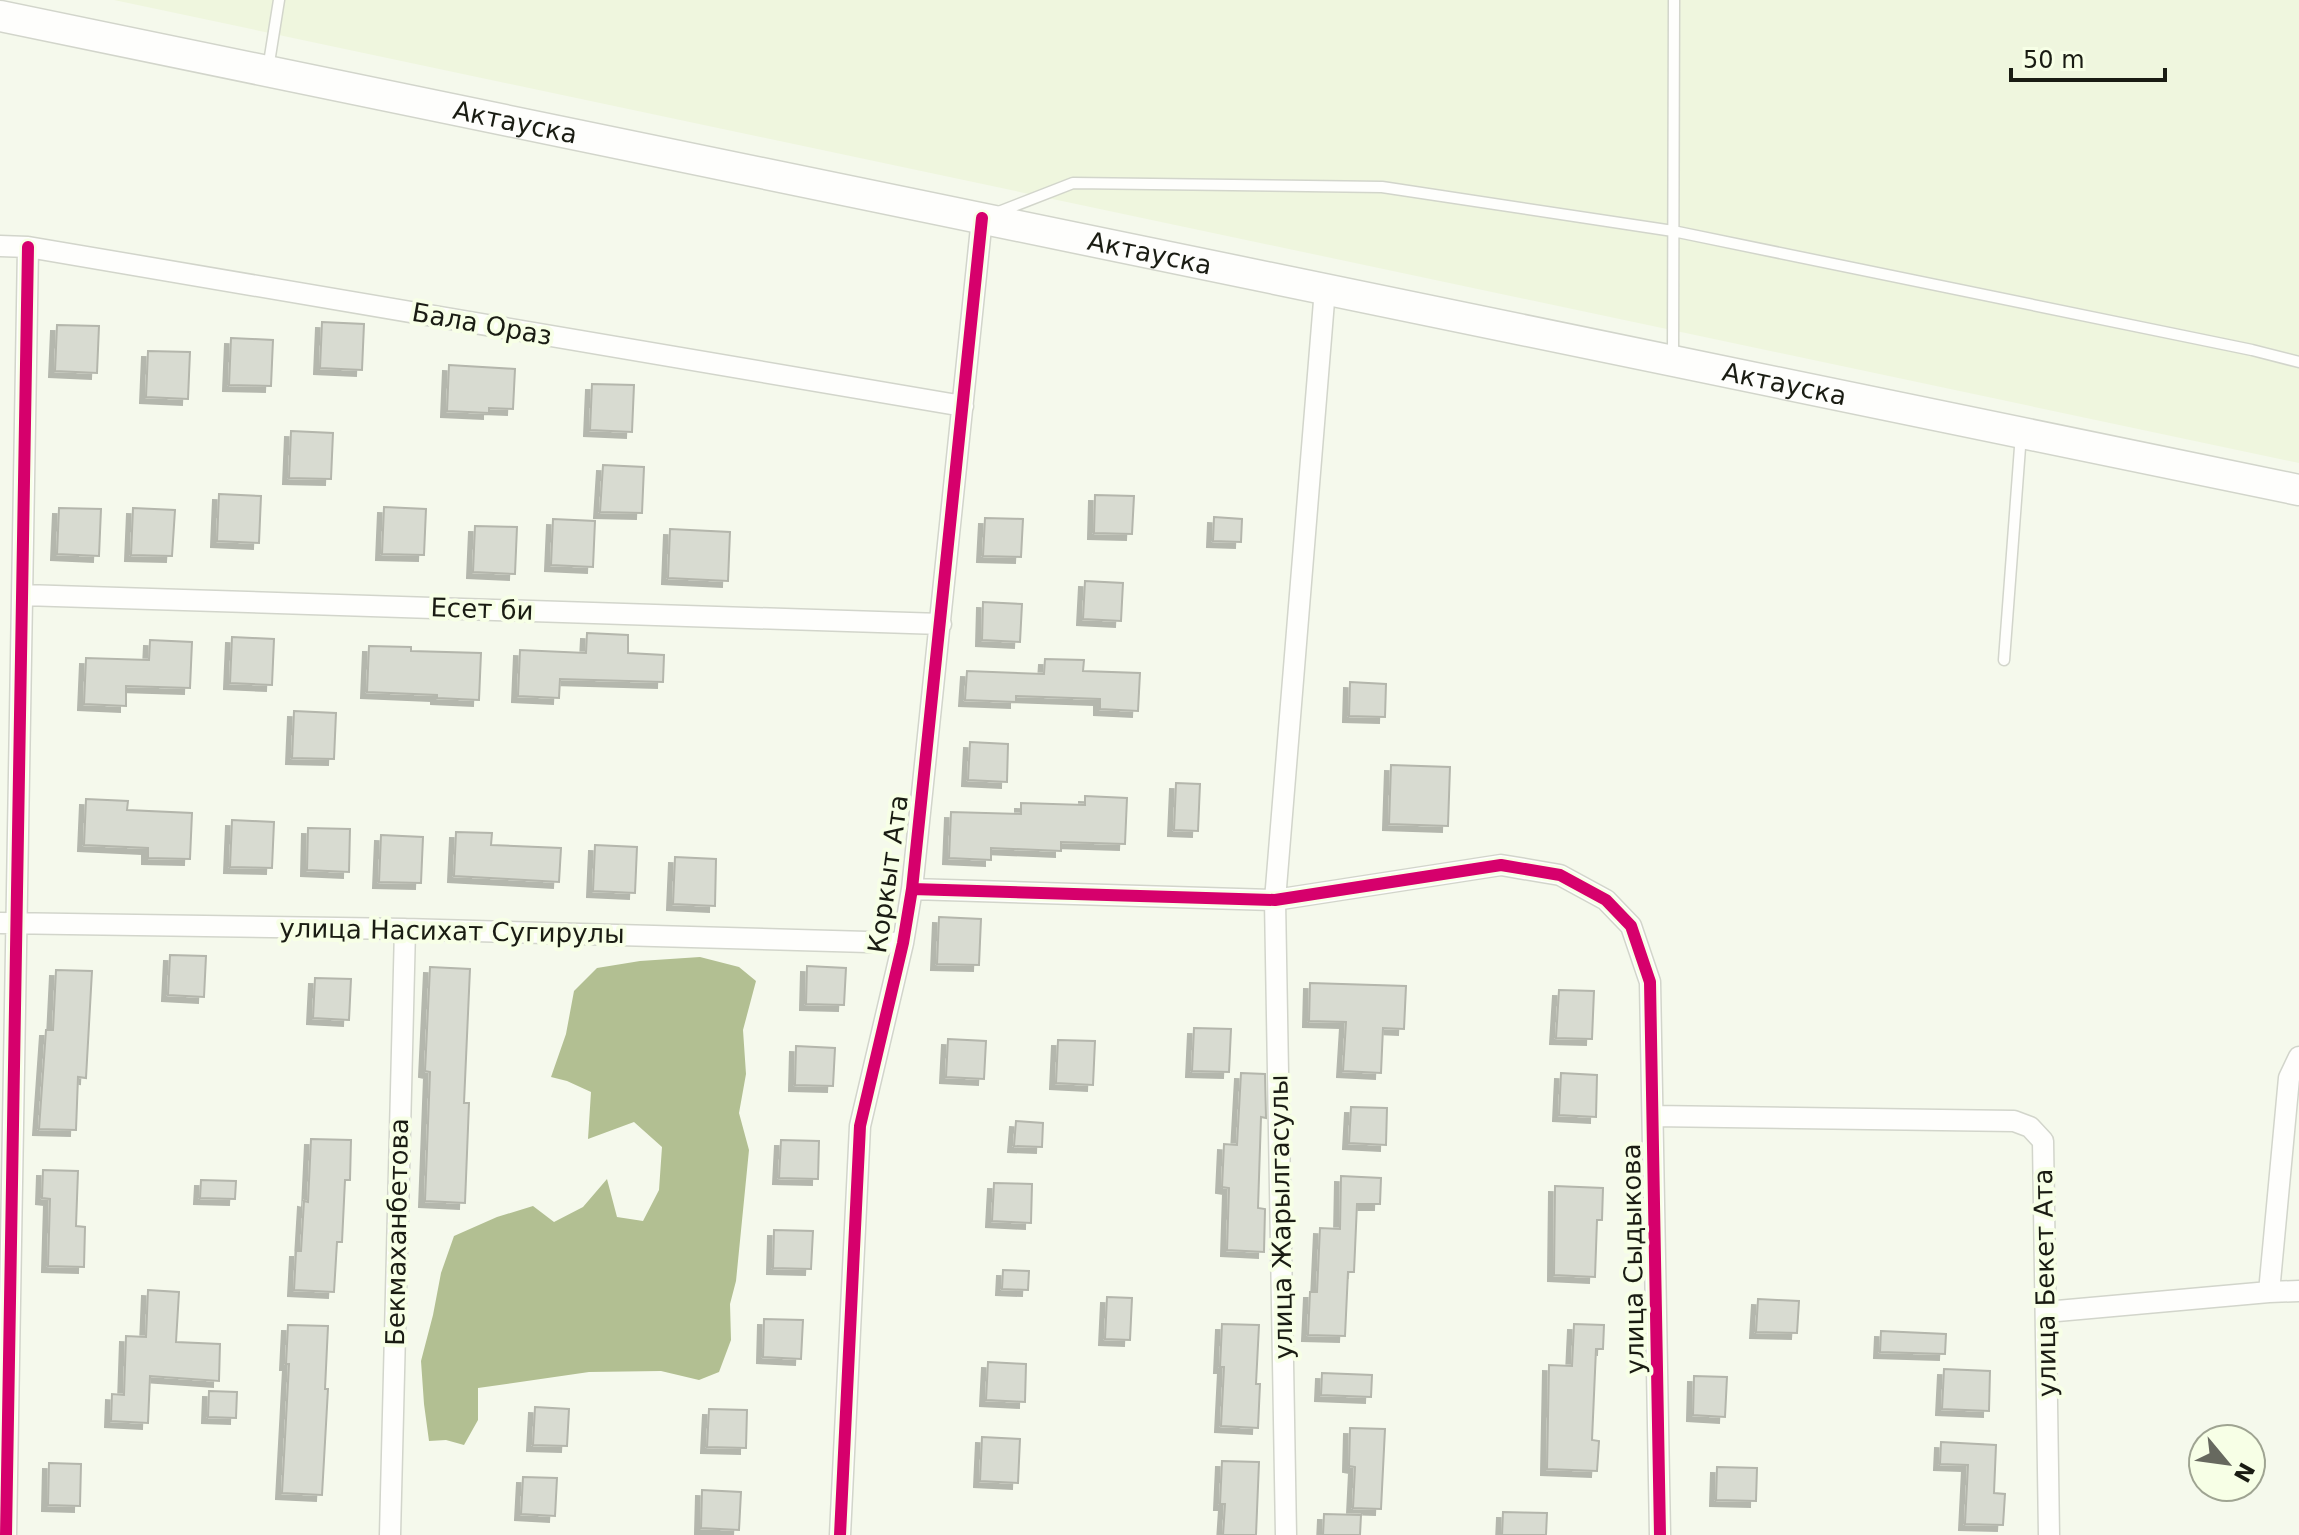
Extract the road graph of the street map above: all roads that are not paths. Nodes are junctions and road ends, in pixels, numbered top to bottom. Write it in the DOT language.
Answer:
graph roads {
  1 [pos="279,0"];
  2 [pos="1674,0"];
  3 [pos="0,16"];
  4 [pos="268,71"];
  5 [pos="982,218"];
  6 [pos="1673,231"];
  7 [pos="0,246"];
  8 [pos="28,247"];
  9 [pos="1325,289"];
  10 [pos="1673,360"];
  11 [pos="2299,362"];
  12 [pos="963,406"];
  13 [pos="2021,432"];
  14 [pos="2299,490"];
  15 [pos="23,595"];
  16 [pos="941,624"];
  17 [pos="2004,660"];
  18 [pos="912,889"];
  19 [pos="1275,900"];
  20 [pos="8,923"];
  21 [pos="405,929"];
  22 [pos="903,943"];
  23 [pos="2299,1057"];
  24 [pos="1653,1116"];
  25 [pos="2299,1291"];
  26 [pos="2269,1292"];
  27 [pos="2046,1312"];
  28 [pos="6,1535"];
  29 [pos="390,1535"];
  30 [pos="840,1535"];
  31 [pos="1286,1535"];
  32 [pos="1660,1535"];
  33 [pos="2049,1535"];
  1 -- 4 [label="lane"];
  2 -- 6 [label="lane"];
  3 -- 4 [label="main road, Актауска"];
  4 -- 5 [label="main road, Актауска"];
  5 -- 6 [label="lane"];
  5 -- 9 [label="main road, Актауска"];
  5 -- 12 [label="street, Коркыт Ата"];
  6 -- 10 [label="lane"];
  6 -- 11 [label="lane"];
  7 -- 8 [label="street, Бала Ораз"];
  8 -- 12 [label="street, Бала Ораз"];
  8 -- 15 [label="street"];
  9 -- 10 [label="main road, Актауска"];
  9 -- 19 [label="street, улица Жарылгасулы"];
  10 -- 13 [label="main road, Актауска"];
  12 -- 16 [label="street, Коркыт Ата"];
  13 -- 14 [label="main road, Актауска"];
  13 -- 17 [label="lane"];
  15 -- 16 [label="street, Есет би"];
  15 -- 20 [label="street"];
  16 -- 18 [label="street, Коркыт Ата"];
  18 -- 19 [label="street, улица Сыдыкова"];
  18 -- 22 [label="street, Коркыт Ата"];
  19 -- 24 [label="street, улица Сыдыкова"];
  19 -- 31 [label="street, улица Жарылгасулы"];
  20 -- 21 [label="street, улица Насихат Сугирулы"];
  20 -- 28 [label="street"];
  21 -- 22 [label="street, улица Насихат Сугирулы"];
  21 -- 29 [label="street, Бекмаханбетова"];
  22 -- 30 [label="street, Коркыт Ата"];
  23 -- 26 [label="street"];
  24 -- 27 [label="street, улица Бекет Ата"];
  24 -- 32 [label="street, улица Сыдыкова"];
  25 -- 26 [label="street"];
  26 -- 27 [label="street"];
  27 -- 33 [label="street, улица Бекет Ата"];
}
